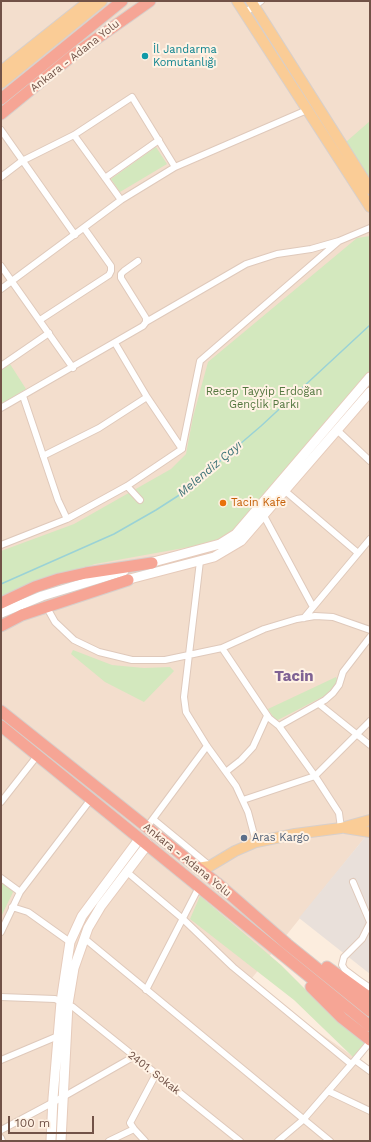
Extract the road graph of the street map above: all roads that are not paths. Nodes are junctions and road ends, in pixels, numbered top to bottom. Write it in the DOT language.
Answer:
graph roads {
  1 [pos="89,1"];
  2 [pos="102,1"];
  3 [pos="122,1"];
  4 [pos="150,1"];
  5 [pos="237,1"];
  6 [pos="256,3"];
  7 [pos="246,12"];
  8 [pos="1,72"];
  9 [pos="1,83"];
  10 [pos="1,99"];
  11 [pos="307,110"];
  12 [pos="1,114"];
  13 [pos="1,130"];
  14 [pos="74,135"];
  15 [pos="159,140"];
  16 [pos="22,161"];
  17 [pos="175,167"];
  18 [pos="1,177"];
  19 [pos="105,178"];
  20 [pos="370,189"];
  21 [pos="121,200"];
  22 [pos="370,207"];
  23 [pos="84,228"];
  24 [pos="370,228"];
  25 [pos="75,235"];
  26 [pos="340,241"];
  27 [pos="138,261"];
  28 [pos="1,266"];
  29 [pos="12,281"];
  30 [pos="1,289"];
  31 [pos="40,320"];
  32 [pos="146,322"];
  33 [pos="49,333"];
  34 [pos="115,343"];
  35 [pos="1,366"];
  36 [pos="73,368"];
  37 [pos="370,377"];
  38 [pos="370,392"];
  39 [pos="23,396"];
  40 [pos="147,397"];
  41 [pos="1,408"];
  42 [pos="337,430"];
  43 [pos="182,449"];
  44 [pos="43,456"];
  45 [pos="370,461"];
  46 [pos="127,486"];
  47 [pos="284,490"];
  48 [pos="140,500"];
  49 [pos="264,516"];
  50 [pos="67,519"];
  51 [pos="370,539"];
  52 [pos="1,545"];
  53 [pos="358,553"];
  54 [pos="200,561"];
  55 [pos="152,562"];
  56 [pos="128,580"];
  57 [pos="1,603"];
  58 [pos="46,606"];
  59 [pos="313,607"];
  60 [pos="1,613"];
  61 [pos="1,618"];
  62 [pos="304,618"];
  63 [pos="1,626"];
  64 [pos="370,630"];
  65 [pos="370,637"];
  66 [pos="222,648"];
  67 [pos="189,655"];
  68 [pos="318,704"];
  69 [pos="1,711"];
  70 [pos="267,716"];
  71 [pos="370,721"];
  72 [pos="1,726"];
  73 [pos="279,726"];
  74 [pos="357,735"];
  75 [pos="370,745"];
  76 [pos="208,746"];
  77 [pos="37,756"];
  78 [pos="227,771"];
  79 [pos="315,776"];
  80 [pos="91,799"];
  81 [pos="243,800"];
  82 [pos="1,802"];
  83 [pos="370,820"];
  84 [pos="150,823"];
  85 [pos="341,828"];
  86 [pos="370,832"];
  87 [pos="144,841"];
  88 [pos="256,842"];
  89 [pos="221,860"];
  90 [pos="210,866"];
  91 [pos="197,868"];
  92 [pos="127,872"];
  93 [pos="1,878"];
  94 [pos="353,882"];
  95 [pos="217,883"];
  96 [pos="199,887"];
  97 [pos="20,892"];
  98 [pos="12,907"];
  99 [pos="183,919"];
  100 [pos="370,922"];
  101 [pos="1,932"];
  102 [pos="84,938"];
  103 [pos="70,942"];
  104 [pos="287,944"];
  105 [pos="277,952"];
  106 [pos="354,982"];
  107 [pos="370,988"];
  108 [pos="146,990"];
  109 [pos="1,997"];
  110 [pos="370,998"];
  111 [pos="64,1003"];
  112 [pos="370,1011"];
  113 [pos="370,1026"];
  114 [pos="58,1036"];
  115 [pos="370,1041"];
  116 [pos="133,1057"];
  117 [pos="1,1060"];
  118 [pos="353,1062"];
  119 [pos="370,1071"];
  120 [pos="156,1074"];
  121 [pos="328,1091"];
  122 [pos="63,1097"];
  123 [pos="52,1103"];
  124 [pos="370,1111"];
  125 [pos="303,1120"];
  126 [pos="134,1129"];
  127 [pos="1,1130"];
  128 [pos="1,1138"];
  129 [pos="2,1141"];
  130 [pos="51,1141"];
  131 [pos="61,1141"];
  132 [pos="109,1141"];
  133 [pos="144,1141"];
  134 [pos="240,1141"];
  135 [pos="278,1141"];
  136 [pos="330,1141"];
  1 -- 8 [label="main road"];
  2 -- 9 [label="main road"];
  3 -- 10 [label="highway, Ankara - Adana Yolu"];
  4 -- 12 [label="highway, Ankara - Adana Yolu"];
  5 -- 7 [label="main road"];
  6 -- 7 [label="street"];
  6 -- 20 [label="main road"];
  7 -- 11 [label="main road"];
  11 -- 17 [label="street"];
  11 -- 22 [label="main road"];
  13 -- 16 [label="street"];
  14 -- 15 [label="street"];
  14 -- 16 [label="street"];
  14 -- 19 [label="street"];
  15 -- 17 [label="street"];
  15 -- 19 [label="street"];
  16 -- 18 [label="street"];
  16 -- 25 [label="street"];
  17 -- 21 [label="street"];
  19 -- 21 [label="street"];
  21 -- 23 [label="street"];
  23 -- 25 [label="street"];
  23 -- 31 [label="street"];
  24 -- 26 [label="street"];
  25 -- 29 [label="street"];
  26 -- 32 [label="street"];
  26 -- 43 [label="street"];
  27 -- 32 [label="street"];
  28 -- 29 [label="street"];
  29 -- 30 [label="street"];
  29 -- 31 [label="street"];
  31 -- 33 [label="street"];
  32 -- 34 [label="street"];
  33 -- 35 [label="street"];
  33 -- 36 [label="street"];
  34 -- 36 [label="street"];
  34 -- 40 [label="street"];
  36 -- 39 [label="street"];
  37 -- 55 [label="main road"];
  38 -- 42 [label="main road"];
  39 -- 41 [label="street"];
  39 -- 44 [label="street"];
  40 -- 43 [label="street"];
  40 -- 44 [label="street"];
  42 -- 45 [label="street"];
  42 -- 47 [label="main road"];
  43 -- 46 [label="street"];
  44 -- 50 [label="street"];
  46 -- 48 [label="street"];
  46 -- 50 [label="street"];
  47 -- 49 [label="main road"];
  47 -- 53 [label="street"];
  49 -- 54 [label="main road"];
  49 -- 59 [label="street"];
  50 -- 52 [label="street"];
  51 -- 53 [label="street"];
  53 -- 59 [label="street"];
  54 -- 56 [label="main road"];
  54 -- 67 [label="street"];
  55 -- 57 [label="highway"];
  55 -- 60 [label="main road"];
  56 -- 58 [label="highway"];
  56 -- 61 [label="main road"];
  58 -- 63 [label="highway"];
  58 -- 67 [label="street"];
  59 -- 62 [label="street"];
  62 -- 64 [label="street"];
  62 -- 66 [label="street"];
  65 -- 68 [label="street"];
  66 -- 67 [label="street"];
  66 -- 70 [label="street"];
  67 -- 76 [label="street"];
  68 -- 73 [label="street"];
  68 -- 74 [label="street"];
  69 -- 84 [label="highway, Ankara - Adana Yolu"];
  70 -- 73 [label="street"];
  70 -- 78 [label="street"];
  71 -- 74 [label="street"];
  72 -- 77 [label="highway, Ankara - Adana Yolu"];
  73 -- 79 [label="street"];
  74 -- 75 [label="street"];
  74 -- 79 [label="street"];
  76 -- 78 [label="street"];
  76 -- 84 [label="street"];
  77 -- 80 [label="highway, Ankara - Adana Yolu"];
  77 -- 82 [label="street"];
  78 -- 81 [label="street"];
  79 -- 81 [label="street"];
  79 -- 85 [label="street"];
  80 -- 87 [label="highway, Ankara - Adana Yolu"];
  80 -- 97 [label="street"];
  81 -- 88 [label="street"];
  83 -- 85 [label="main road"];
  84 -- 90 [label="street"];
  84 -- 91 [label="highway, Ankara - Adana Yolu"];
  85 -- 86 [label="main road"];
  85 -- 88 [label="main road"];
  87 -- 92 [label="main road"];
  87 -- 96 [label="highway, Ankara - Adana Yolu"];
  87 -- 103 [label="main road"];
  88 -- 89 [label="main road"];
  89 -- 90 [label="main road"];
  89 -- 95 [label="main road"];
  90 -- 91 [label="main road"];
  91 -- 95 [label="highway, Ankara - Adana Yolu"];
  92 -- 99 [label="street"];
  92 -- 102 [label="main road"];
  93 -- 97 [label="street"];
  94 -- 100 [label="street"];
  95 -- 104 [label="highway, Ankara - Adana Yolu"];
  96 -- 99 [label="street"];
  96 -- 105 [label="highway, Ankara - Adana Yolu"];
  97 -- 98 [label="street"];
  98 -- 101 [label="street"];
  98 -- 103 [label="street"];
  99 -- 108 [label="street"];
  99 -- 118 [label="street"];
  100 -- 106 [label="street"];
  102 -- 108 [label="street"];
  102 -- 111 [label="main road"];
  103 -- 111 [label="main road"];
  104 -- 106 [label="highway"];
  104 -- 112 [label="highway, Ankara - Adana Yolu"];
  105 -- 113 [label="highway, Ankara - Adana Yolu"];
  105 -- 115 [label="highway"];
  106 -- 107 [label="street"];
  106 -- 110 [label="highway"];
  108 -- 125 [label="street"];
  109 -- 111 [label="street"];
  111 -- 114 [label="main road"];
  111 -- 116 [label="street, 2401. Sokak"];
  111 -- 122 [label="main road"];
  114 -- 117 [label="street"];
  114 -- 123 [label="main road"];
  115 -- 118 [label="street"];
  116 -- 120 [label="street, 2401. Sokak"];
  116 -- 122 [label="street"];
  118 -- 119 [label="street"];
  118 -- 121 [label="street"];
  120 -- 126 [label="street"];
  120 -- 134 [label="street, 2401. Sokak"];
  121 -- 124 [label="street"];
  121 -- 125 [label="street"];
  122 -- 123 [label="street"];
  122 -- 131 [label="main road"];
  123 -- 127 [label="street"];
  123 -- 130 [label="main road"];
  125 -- 135 [label="street"];
  125 -- 136 [label="street"];
  126 -- 132 [label="street"];
  126 -- 133 [label="street"];
  128 -- 129 [label="street"];
}
